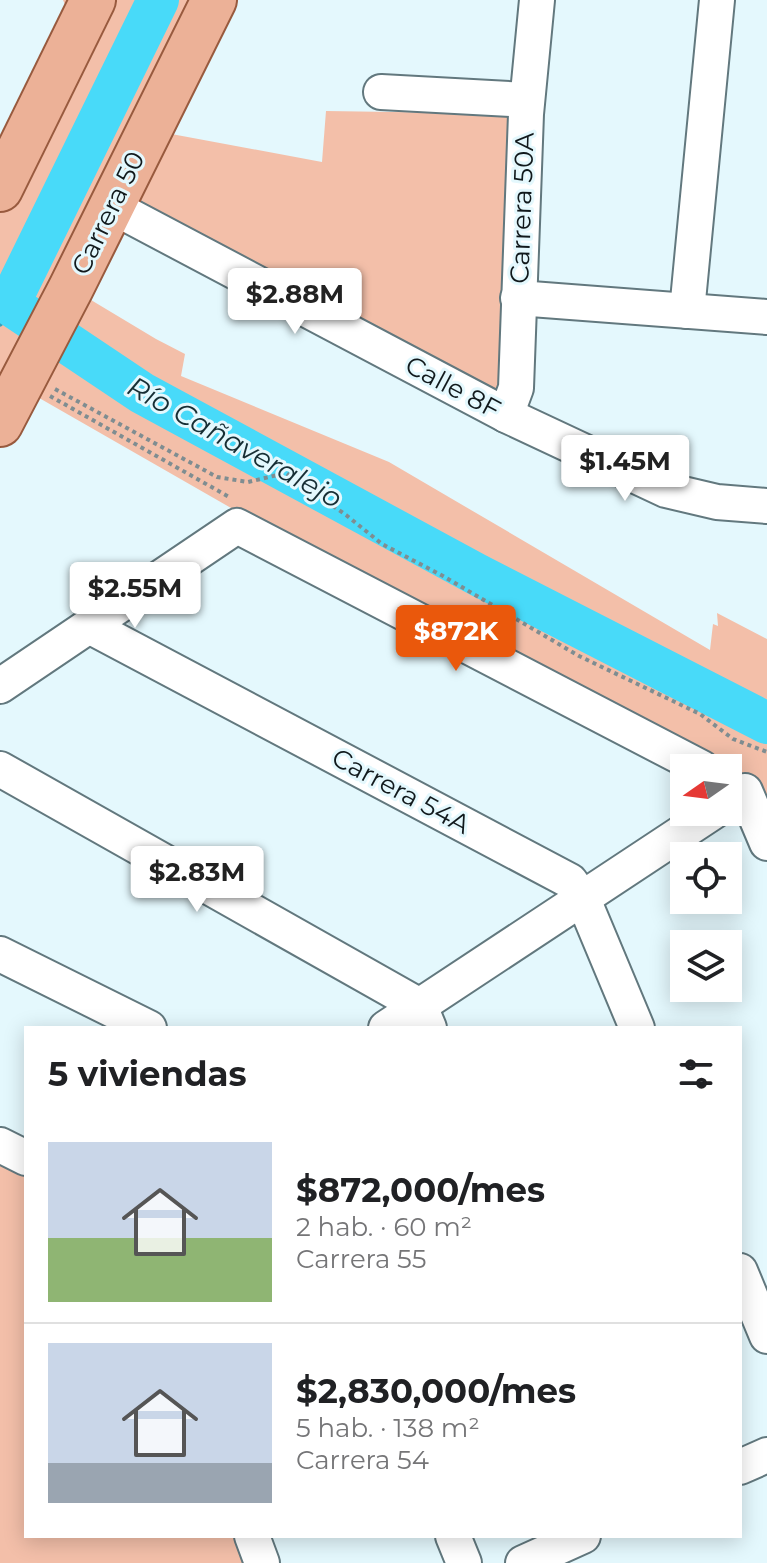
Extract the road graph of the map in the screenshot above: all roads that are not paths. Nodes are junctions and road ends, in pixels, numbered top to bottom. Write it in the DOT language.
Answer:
graph roads {
  1 [pos="93,0"];
  2 [pos="214,0"];
  3 [pos="537,0"];
  4 [pos="717,0"];
  5 [pos="381,92"];
  6 [pos="527,100"];
  7 [pos="0,189"];
  8 [pos="111,206"];
  9 [pos="518,298"];
  10 [pos="687,311"];
  11 [pos="767,317"];
  12 [pos="506,415"];
  13 [pos="0,424"];
  14 [pos="767,506"];
  15 [pos="89,626"];
  16 [pos="0,686"];
  17 [pos="675,754"];
  18 [pos="0,769"];
  19 [pos="742,795"];
  20 [pos="692,826"];
  21 [pos="767,843"];
  22 [pos="583,899"];
  23 [pos="0,954"];
  24 [pos="424,1017"];
  25 [pos="145,1026"];
  26 [pos="393,1026"];
  27 [pos="636,1026"];
  28 [pos="0,1145"];
  29 [pos="24,1157"];
  30 [pos="742,1276"];
  31 [pos="767,1336"];
  32 [pos="767,1455"];
  33 [pos="742,1466"];
  34 [pos="253,1538"];
  35 [pos="454,1538"];
  36 [pos="579,1538"];
  37 [pos="262,1563"];
  38 [pos="464,1563"];
  39 [pos="523,1563"];
  1 -- 7 [label="main road"];
  2 -- 8 [label="main road, Carrera 50"];
  3 -- 6 [label="street, Carrera 50A"];
  4 -- 10 [label="street"];
  5 -- 6 [label="street"];
  6 -- 9 [label="street, Carrera 50A"];
  8 -- 12 [label="street, Calle 8F"];
  8 -- 13 [label="main road, Carrera 50"];
  9 -- 10 [label="street"];
  9 -- 12 [label="street, Carrera 50A"];
  10 -- 11 [label="street"];
  12 -- 14 [label="street, Calle 8F"];
  15 -- 16 [label="street"];
  15 -- 17 [label="street"];
  15 -- 22 [label="street, Carrera 54A"];
  18 -- 24 [label="street"];
  19 -- 21 [label="street"];
  20 -- 22 [label="street"];
  22 -- 24 [label="street"];
  22 -- 27 [label="street, Carrera 54A"];
  23 -- 25 [label="street"];
  24 -- 26 [label="street"];
  28 -- 29 [label="street"];
  30 -- 31 [label="street"];
  32 -- 33 [label="street"];
  34 -- 37 [label="street"];
  35 -- 38 [label="street"];
  36 -- 39 [label="street"];
}
